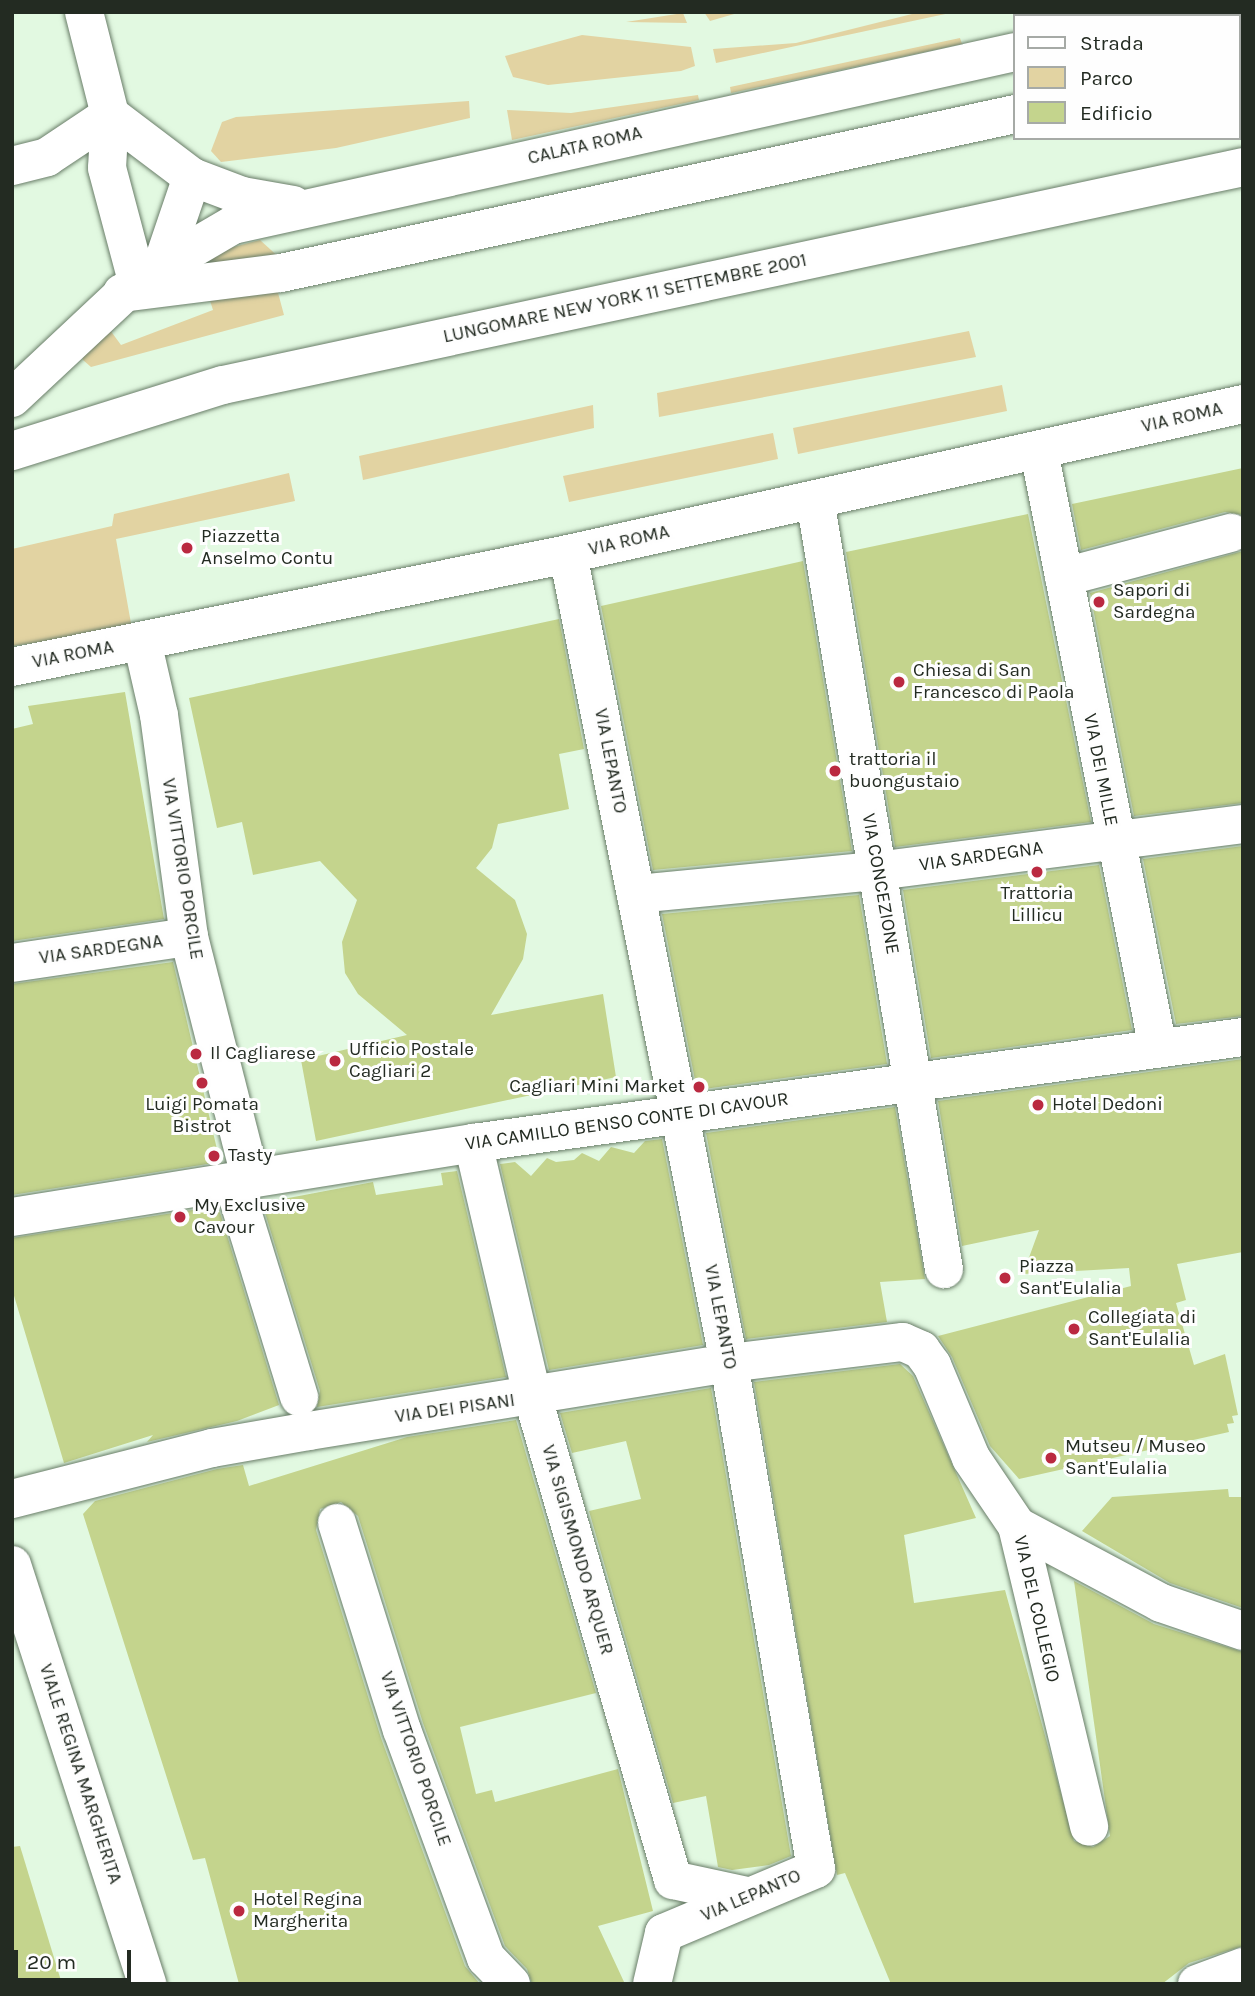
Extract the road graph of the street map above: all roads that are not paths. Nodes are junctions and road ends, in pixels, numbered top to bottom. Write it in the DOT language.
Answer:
graph roads {
  1 [pos="84,12"];
  2 [pos="1014,52"];
  3 [pos="1014,114"];
  4 [pos="110,115"];
  5 [pos="12,166"];
  6 [pos="1243,167"];
  7 [pos="192,177"];
  8 [pos="308,208"];
  9 [pos="141,279"];
  10 [pos="12,398"];
  11 [pos="1243,404"];
  12 [pos="12,451"];
  13 [pos="1039,451"];
  14 [pos="816,500"];
  15 [pos="1231,533"];
  16 [pos="568,554"];
  17 [pos="1064,577"];
  18 [pos="142,641"];
  19 [pos="12,667"];
  20 [pos="1243,824"];
  21 [pos="1114,840"];
  22 [pos="877,871"];
  23 [pos="636,894"];
  24 [pos="189,937"];
  25 [pos="12,963"];
  26 [pos="1243,1037"];
  27 [pos="1158,1048"];
  28 [pos="915,1083"];
  29 [pos="680,1113"];
  30 [pos="473,1143"];
  31 [pos="241,1179"];
  32 [pos="12,1217"];
  33 [pos="944,1269"];
  34 [pos="903,1342"];
  35 [pos="729,1363"];
  36 [pos="299,1396"];
  37 [pos="533,1398"];
  38 [pos="12,1499"];
  39 [pos="337,1523"];
  40 [pos="1017,1526"];
  41 [pos="12,1565"];
  42 [pos="1243,1631"];
  43 [pos="1089,1826"];
  44 [pos="747,1896"];
  45 [pos="1243,1967"];
  46 [pos="146,1984"];
  47 [pos="511,1984"];
  48 [pos="652,1984"];
  49 [pos="1197,1984"];
  1 -- 4 [label="street"];
  2 -- 8 [label="street, CALATA ROMA"];
  3 -- 9 [label="street"];
  4 -- 5 [label="street"];
  4 -- 7 [label="street"];
  4 -- 9 [label="street"];
  6 -- 12 [label="street, LUNGOMARE NEW YORK 11 SETTEMBRE 2001"];
  7 -- 8 [label="street"];
  7 -- 9 [label="street, CALATA ROMA"];
  8 -- 9 [label="street, CALATA ROMA"];
  9 -- 10 [label="street, CALATA ROMA"];
  11 -- 13 [label="street, VIA ROMA"];
  13 -- 14 [label="street, VIA ROMA"];
  13 -- 17 [label="street, VIA DEI MILLE"];
  14 -- 16 [label="street, VIA ROMA"];
  14 -- 22 [label="street, VIA CONCEZIONE"];
  15 -- 17 [label="street"];
  16 -- 18 [label="street, VIA ROMA"];
  16 -- 23 [label="street, VIA LEPANTO"];
  17 -- 21 [label="street, VIA DEI MILLE"];
  18 -- 19 [label="street, VIA ROMA"];
  18 -- 24 [label="street, VIA VITTORIO PORCILE"];
  20 -- 21 [label="street, VIA SARDEGNA"];
  21 -- 22 [label="street, VIA SARDEGNA"];
  21 -- 27 [label="street, VIA DEI MILLE"];
  22 -- 23 [label="street, VIA SARDEGNA"];
  22 -- 28 [label="street, VIA CONCEZIONE"];
  23 -- 29 [label="street, VIA LEPANTO"];
  24 -- 25 [label="street, VIA SARDEGNA"];
  24 -- 31 [label="street, VIA VITTORIO PORCILE"];
  26 -- 27 [label="street, VIA CAMILLO BENSO CONTE DI CAVOUR"];
  27 -- 28 [label="street, VIA CAMILLO BENSO CONTE DI CAVOUR"];
  28 -- 29 [label="street, VIA CAMILLO BENSO CONTE DI CAVOUR"];
  28 -- 33 [label="street, VIA CONCEZIONE"];
  29 -- 30 [label="street, VIA CAMILLO BENSO CONTE DI CAVOUR"];
  29 -- 35 [label="street, VIA LEPANTO"];
  30 -- 31 [label="street, VIA CAMILLO BENSO CONTE DI CAVOUR"];
  30 -- 37 [label="street, VIA SIGISMONDO ARQUER"];
  31 -- 32 [label="street, VIA CAMILLO BENSO CONTE DI CAVOUR"];
  31 -- 36 [label="street, VIA VITTORIO PORCILE"];
  34 -- 35 [label="street, VIA DEI PISANI"];
  34 -- 40 [label="street, VIA DEL COLLEGIO"];
  35 -- 37 [label="street, VIA DEI PISANI"];
  35 -- 44 [label="street, VIA LEPANTO"];
  37 -- 38 [label="street, VIA DEI PISANI"];
  37 -- 44 [label="street, VIA SIGISMONDO ARQUER"];
  39 -- 47 [label="street, VIA VITTORIO PORCILE"];
  40 -- 42 [label="street"];
  40 -- 43 [label="street, VIA DEL COLLEGIO"];
  41 -- 46 [label="street, VIALE REGINA MARGHERITA"];
  44 -- 48 [label="street, VIA LEPANTO"];
  45 -- 49 [label="street"];
}
